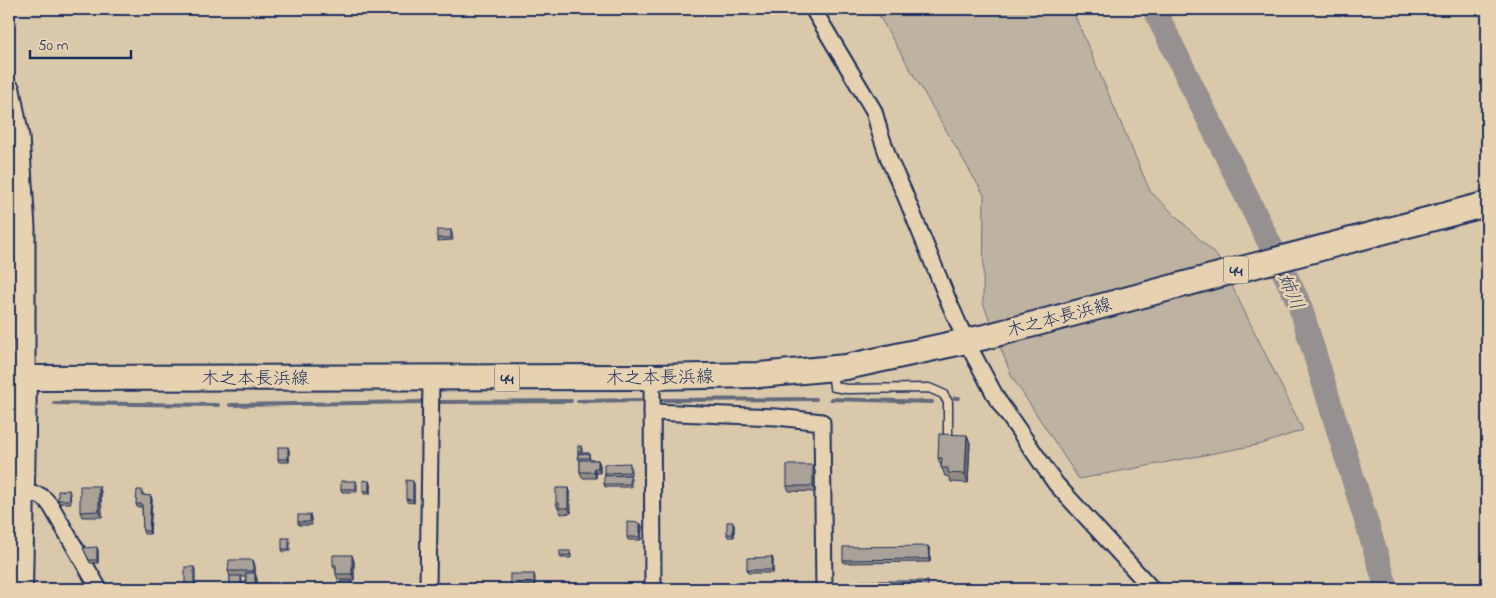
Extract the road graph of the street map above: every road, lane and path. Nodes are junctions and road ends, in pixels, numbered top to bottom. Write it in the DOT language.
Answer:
graph roads {
  1 [pos="813,9"];
  2 [pos="9,90"];
  3 [pos="1487,204"];
  4 [pos="976,339"];
  5 [pos="831,368"];
  6 [pos="652,377"];
  7 [pos="431,378"];
  8 [pos="19,387"];
  9 [pos="652,412"];
  10 [pos="948,434"];
  11 [pos="22,494"];
  12 [pos="1128,563"];
  13 [pos="20,589"];
  14 [pos="99,589"];
  15 [pos="428,589"];
  16 [pos="653,589"];
  17 [pos="824,589"];
  18 [pos="1135,589"];
  19 [pos="1152,589"];
  1 -- 4 [label="street"];
  2 -- 8 [label="main road"];
  3 -- 4 [label="main road, 木之本長浜線 / 44"];
  4 -- 5 [label="main road, 木之本長浜線 / 44"];
  4 -- 12 [label="street"];
  5 -- 6 [label="main road, 木之本長浜線 / 44"];
  5 -- 10 [label="lane"];
  6 -- 7 [label="main road, 木之本長浜線 / 44"];
  6 -- 9 [label="street"];
  7 -- 8 [label="main road, 木之本長浜線 / 44"];
  7 -- 15 [label="street"];
  8 -- 11 [label="main road"];
  9 -- 16 [label="street"];
  9 -- 17 [label="street"];
  11 -- 13 [label="main road"];
  11 -- 14 [label="street"];
  12 -- 18 [label="street"];
  12 -- 19 [label="street"];
}
